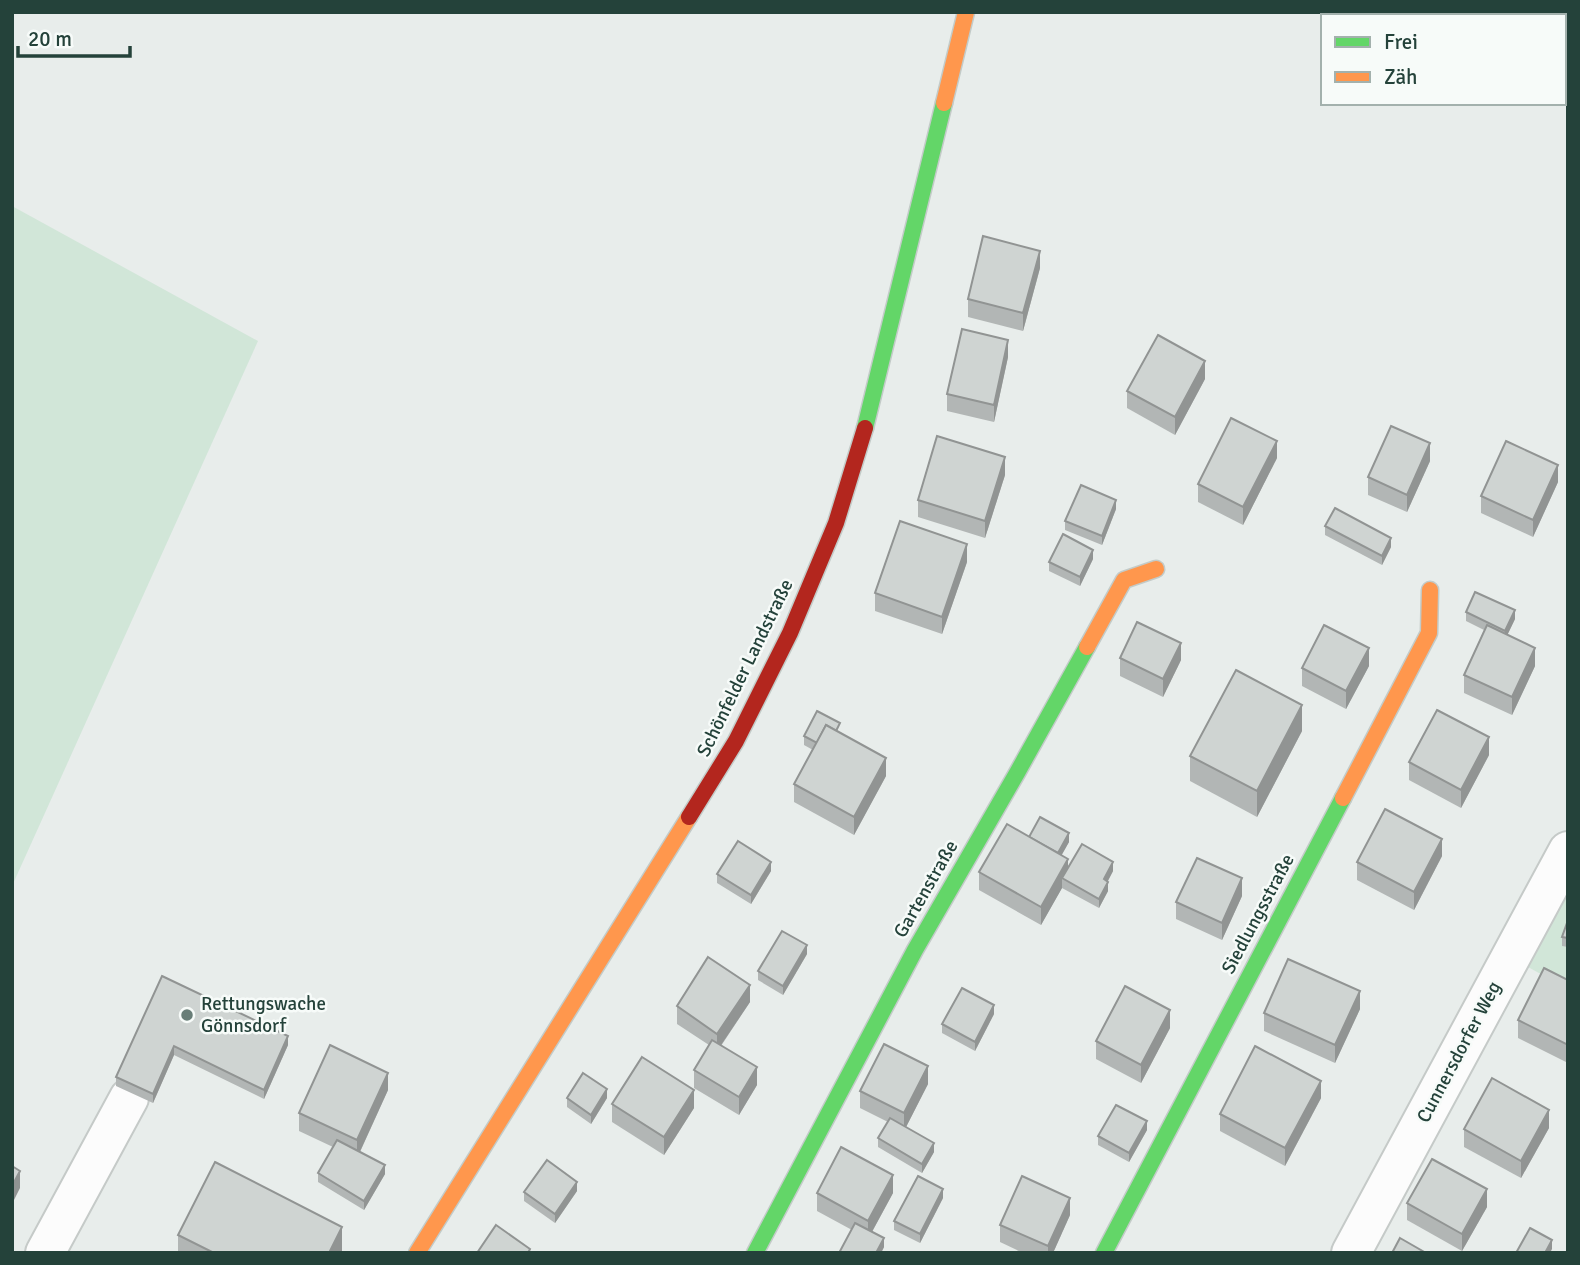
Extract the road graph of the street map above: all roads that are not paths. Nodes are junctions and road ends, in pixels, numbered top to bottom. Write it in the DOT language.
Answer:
graph roads {
  1 [pos="966,12"];
  2 [pos="1156,569"];
  3 [pos="1430,590"];
  4 [pos="1568,851"];
  5 [pos="130,1098"];
  6 [pos="45,1253"];
  7 [pos="417,1253"];
  8 [pos="755,1253"];
  9 [pos="1104,1253"];
  10 [pos="1351,1253"];
  1 -- 7 [label="street, Schönfelder Landstraße"];
  2 -- 8 [label="street, Gartenstraße"];
  3 -- 9 [label="street, Siedlungsstraße"];
  4 -- 10 [label="street, Cunnersdorfer Weg"];
  5 -- 6 [label="street"];
}
